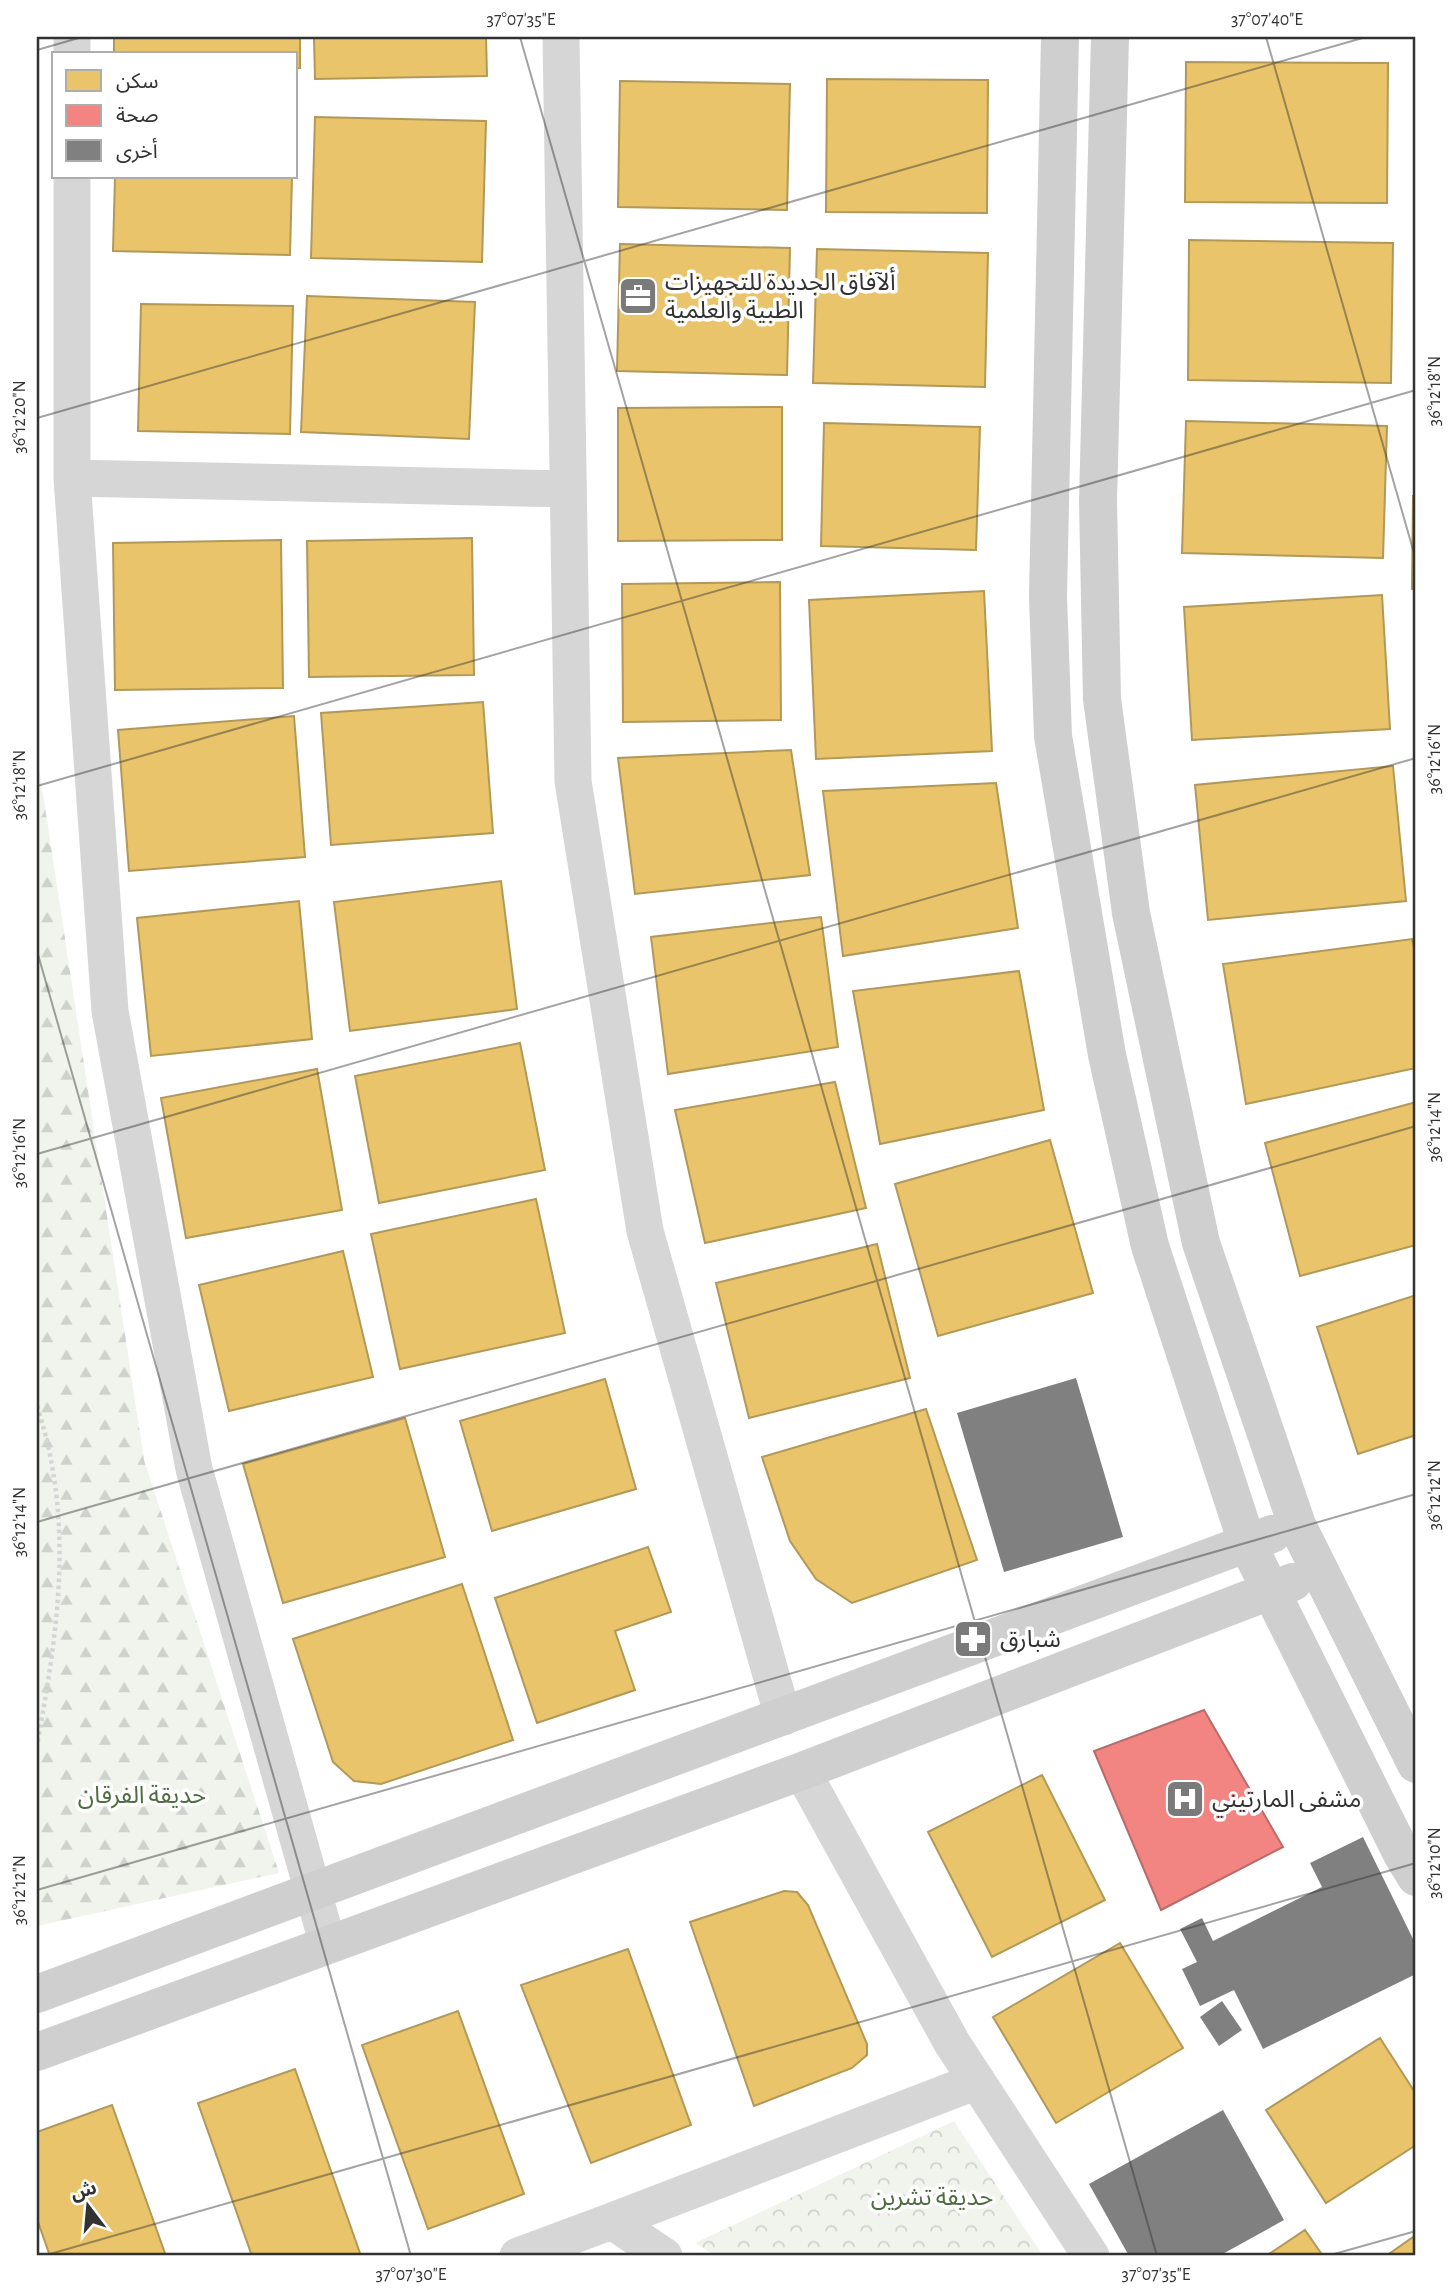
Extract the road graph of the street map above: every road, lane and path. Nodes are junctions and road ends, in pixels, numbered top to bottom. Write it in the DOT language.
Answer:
graph roads {
  1 [pos="561,37"];
  2 [pos="1060,37"];
  3 [pos="1110,37"];
  4 [pos="72,178"];
  5 [pos="72,478"];
  6 [pos="568,489"];
  7 [pos="37,1406"];
  8 [pos="1297,1525"];
  9 [pos="1247,1543"];
  10 [pos="1320,1573"];
  11 [pos="1270,1589"];
  12 [pos="783,1717"];
  13 [pos="37,1746"];
  14 [pos="1416,1764"];
  15 [pos="802,1771"];
  16 [pos="1416,1877"];
  17 [pos="312,1891"];
  18 [pos="328,1945"];
  19 [pos="37,1994"];
  20 [pos="37,2052"];
  21 [pos="977,2081"];
  22 [pos="612,2221"];
  23 [pos="518,2256"];
  24 [pos="664,2256"];
  25 [pos="1091,2256"];
  1 -- 6 [label="street"];
  2 -- 9 [label="main road"];
  3 -- 8 [label="main road"];
  4 -- 5 [label="street"];
  5 -- 6 [label="street"];
  5 -- 17 [label="street"];
  6 -- 12 [label="street"];
  7 -- 13 [label="path"];
  8 -- 9 [label="main road"];
  8 -- 10 [label="main road"];
  9 -- 11 [label="main road"];
  9 -- 12 [label="main road"];
  10 -- 11 [label="main road"];
  10 -- 14 [label="main road"];
  11 -- 15 [label="main road"];
  11 -- 16 [label="main road"];
  12 -- 17 [label="main road"];
  15 -- 18 [label="main road"];
  15 -- 21 [label="street"];
  17 -- 18 [label="street"];
  17 -- 19 [label="main road"];
  18 -- 20 [label="main road"];
  21 -- 22 [label="street"];
  21 -- 25 [label="street"];
  22 -- 23 [label="street"];
  22 -- 24 [label="street"];
}
